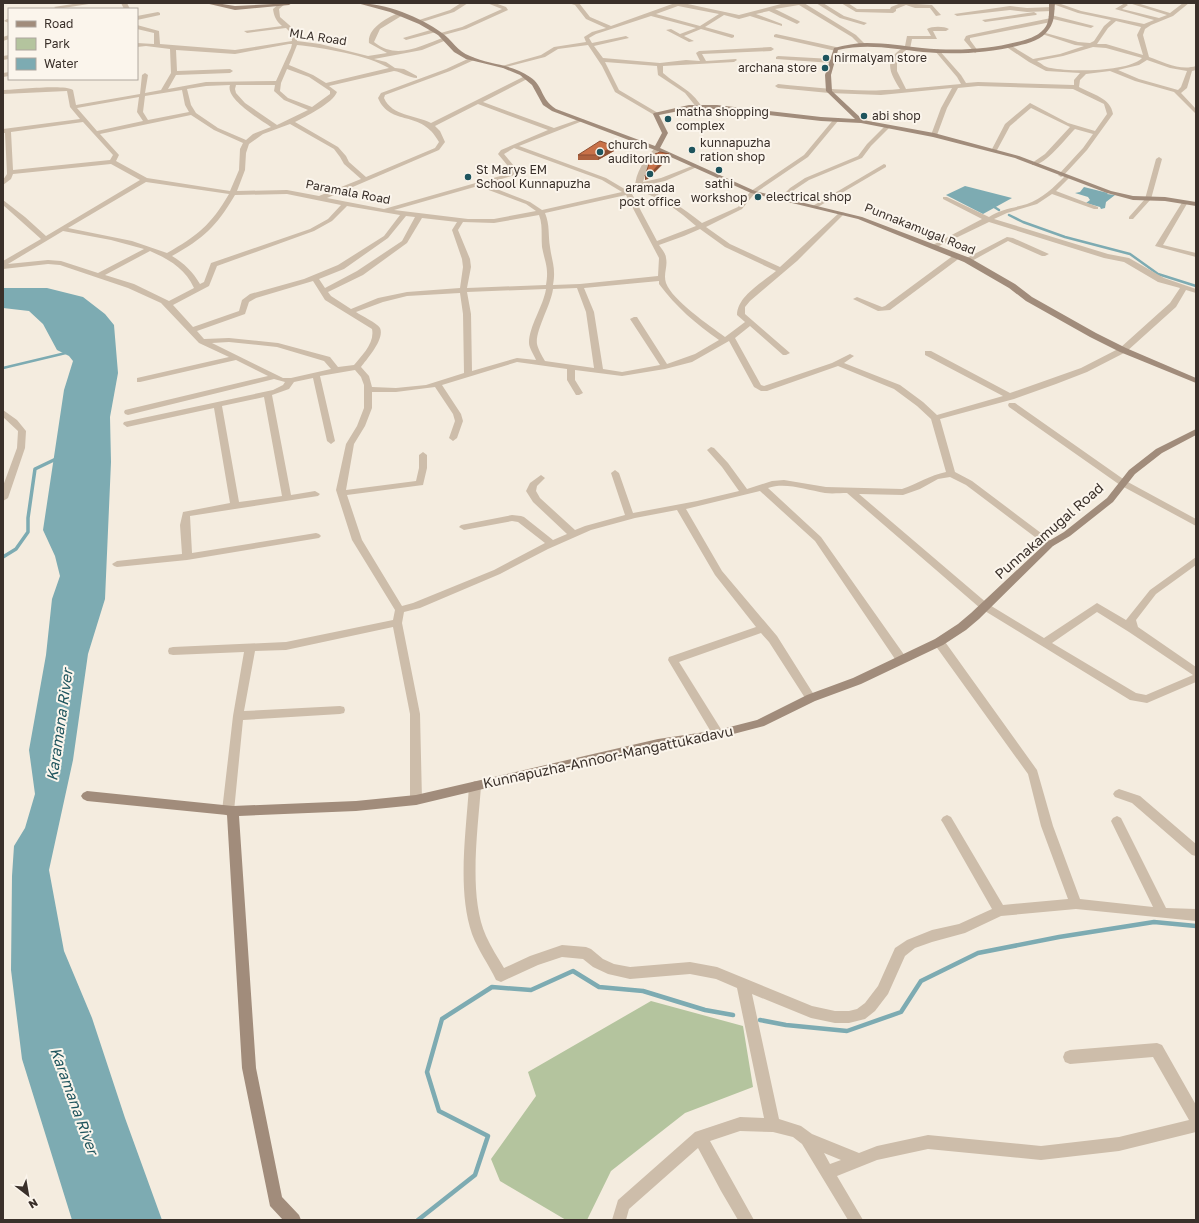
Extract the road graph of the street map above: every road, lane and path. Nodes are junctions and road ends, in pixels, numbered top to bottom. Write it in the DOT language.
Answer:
graph roads {
  1 [pos="92,3"];
  2 [pos="208,3"];
  3 [pos="289,3"];
  4 [pos="360,3"];
  5 [pos="465,3"];
  6 [pos="490,3"];
  7 [pos="571,3"];
  8 [pos="765,3"];
  9 [pos="800,3"];
  10 [pos="819,3"];
  11 [pos="844,3"];
  12 [pos="906,3"];
  13 [pos="1132,3"];
  14 [pos="1186,3"];
  15 [pos="282,4"];
  16 [pos="678,4"];
  17 [pos="258,5"];
  18 [pos="661,5"];
  19 [pos="1125,5"];
  20 [pos="57,7"];
  21 [pos="669,7"];
  22 [pos="772,8"];
  23 [pos="1052,11"];
  24 [pos="158,14"];
  25 [pos="400,14"];
  26 [pos="650,14"];
  27 [pos="723,14"];
  28 [pos="752,14"];
  29 [pos="957,14"];
  30 [pos="938,15"];
  31 [pos="1171,15"];
  32 [pos="138,18"];
  33 [pos="985,20"];
  34 [pos="1115,20"];
  35 [pos="1160,20"];
  36 [pos="419,21"];
  37 [pos="797,22"];
  38 [pos="864,23"];
  39 [pos="780,25"];
  40 [pos="1091,26"];
  41 [pos="1145,26"];
  42 [pos="138,27"];
  43 [pos="285,27"];
  44 [pos="611,28"];
  45 [pos="699,28"];
  46 [pos="946,29"];
  47 [pos="669,30"];
  48 [pos="247,31"];
  49 [pos="437,32"];
  50 [pos="1044,33"];
  51 [pos="681,35"];
  52 [pos="732,36"];
  53 [pos="776,36"];
  54 [pos="406,38"];
  55 [pos="626,38"];
  56 [pos="446,39"];
  57 [pos="691,41"];
  58 [pos="297,43"];
  59 [pos="589,44"];
  60 [pos="862,44"];
  61 [pos="138,45"];
  62 [pos="157,46"];
  63 [pos="1008,46"];
  64 [pos="1090,46"];
  65 [pos="173,48"];
  66 [pos="907,48"];
  67 [pos="771,49"];
  68 [pos="836,49"];
  69 [pos="938,51"];
  70 [pos="976,51"];
  71 [pos="392,53"];
  72 [pos="1146,57"];
  73 [pos="368,58"];
  74 [pos="778,58"];
  75 [pos="472,59"];
  76 [pos="601,60"];
  77 [pos="734,60"];
  78 [pos="832,61"];
  79 [pos="1031,61"];
  80 [pos="704,63"];
  81 [pos="660,65"];
  82 [pos="286,66"];
  83 [pos="504,67"];
  84 [pos="394,69"];
  85 [pos="1193,69"];
  86 [pos="1112,70"];
  87 [pos="230,71"];
  88 [pos="1084,72"];
  89 [pos="174,73"];
  90 [pos="145,75"];
  91 [pos="415,77"];
  92 [pos="527,77"];
  93 [pos="234,83"];
  94 [pos="278,83"];
  95 [pos="325,85"];
  96 [pos="960,85"];
  97 [pos="778,86"];
  98 [pos="1074,87"];
  99 [pos="184,88"];
  100 [pos="829,91"];
  101 [pos="904,91"];
  102 [pos="3,92"];
  103 [pos="163,92"];
  104 [pos="1179,92"];
  105 [pos="142,96"];
  106 [pos="478,102"];
  107 [pos="73,107"];
  108 [pos="699,107"];
  109 [pos="313,110"];
  110 [pos="1196,112"];
  111 [pos="193,113"];
  112 [pos="656,114"];
  113 [pos="86,120"];
  114 [pos="582,120"];
  115 [pos="836,120"];
  116 [pos="146,121"];
  117 [pos="861,121"];
  118 [pos="291,122"];
  119 [pos="431,126"];
  120 [pos="888,126"];
  121 [pos="1074,126"];
  122 [pos="276,127"];
  123 [pos="554,130"];
  124 [pos="5,131"];
  125 [pos="95,133"];
  126 [pos="1096,133"];
  127 [pos="934,135"];
  128 [pos="247,142"];
  129 [pos="513,146"];
  130 [pos="657,149"];
  131 [pos="994,151"];
  132 [pos="1159,159"];
  133 [pos="112,162"];
  134 [pos="1034,164"];
  135 [pos="884,166"];
  136 [pos="694,167"];
  137 [pos="1064,176"];
  138 [pos="7,177"];
  139 [pos="145,180"];
  140 [pos="366,180"];
  141 [pos="3,183"];
  142 [pos="478,184"];
  143 [pos="638,187"];
  144 [pos="753,192"];
  145 [pos="1052,192"];
  146 [pos="233,193"];
  147 [pos="628,194"];
  148 [pos="321,198"];
  149 [pos="945,198"];
  150 [pos="782,199"];
  151 [pos="1148,199"];
  152 [pos="3,202"];
  153 [pos="1185,202"];
  154 [pos="346,203"];
  155 [pos="1196,204"];
  156 [pos="814,206"];
  157 [pos="1096,208"];
  158 [pos="383,210"];
  159 [pos="541,212"];
  160 [pos="842,213"];
  161 [pos="404,214"];
  162 [pos="419,216"];
  163 [pos="1131,218"];
  164 [pos="461,220"];
  165 [pos="988,220"];
  166 [pos="700,226"];
  167 [pos="61,229"];
  168 [pos="45,239"];
  169 [pos="656,244"];
  170 [pos="933,247"];
  171 [pos="149,249"];
  172 [pos="1045,254"];
  173 [pos="1196,255"];
  174 [pos="166,257"];
  175 [pos="957,257"];
  176 [pos="967,260"];
  177 [pos="3,265"];
  178 [pos="781,270"];
  179 [pos="98,274"];
  180 [pos="315,278"];
  181 [pos="662,278"];
  182 [pos="580,286"];
  183 [pos="549,287"];
  184 [pos="1185,287"];
  185 [pos="198,289"];
  186 [pos="463,290"];
  187 [pos="324,291"];
  188 [pos="1196,291"];
  189 [pos="857,299"];
  190 [pos="168,305"];
  191 [pos="351,312"];
  192 [pos="634,319"];
  193 [pos="750,322"];
  194 [pos="191,330"];
  195 [pos="727,338"];
  196 [pos="202,341"];
  197 [pos="1123,350"];
  198 [pos="786,353"];
  199 [pos="928,353"];
  200 [pos="850,356"];
  201 [pos="236,358"];
  202 [pos="837,363"];
  203 [pos="542,364"];
  204 [pos="357,367"];
  205 [pos="665,367"];
  206 [pos="571,368"];
  207 [pos="336,370"];
  208 [pos="598,372"];
  209 [pos="316,374"];
  210 [pos="468,374"];
  211 [pos="274,377"];
  212 [pos="140,380"];
  213 [pos="291,380"];
  214 [pos="1196,382"];
  215 [pos="437,384"];
  216 [pos="369,389"];
  217 [pos="579,393"];
  218 [pos="266,394"];
  219 [pos="1011,401"];
  220 [pos="218,404"];
  221 [pos="128,412"];
  222 [pos="3,413"];
  223 [pos="935,418"];
  224 [pos="127,424"];
  225 [pos="1196,432"];
  226 [pos="453,438"];
  227 [pos="331,441"];
  228 [pos="711,450"];
  229 [pos="423,455"];
  230 [pos="615,473"];
  231 [pos="951,474"];
  232 [pos="541,478"];
  233 [pos="1123,483"];
  234 [pos="761,488"];
  235 [pos="849,490"];
  236 [pos="342,493"];
  237 [pos="745,493"];
  238 [pos="315,494"];
  239 [pos="3,498"];
  240 [pos="287,498"];
  241 [pos="235,505"];
  242 [pos="680,507"];
  243 [pos="630,517"];
  244 [pos="1196,523"];
  245 [pos="464,527"];
  246 [pos="573,534"];
  247 [pos="316,536"];
  248 [pos="552,544"];
  249 [pos="1050,544"];
  250 [pos="187,557"];
  251 [pos="1196,560"];
  252 [pos="117,564"];
  253 [pos="984,606"];
  254 [pos="400,610"];
  255 [pos="397,623"];
  256 [pos="962,627"];
  257 [pos="763,628"];
  258 [pos="1133,629"];
  259 [pos="939,642"];
  260 [pos="1044,643"];
  261 [pos="250,648"];
  262 [pos="173,651"];
  263 [pos="901,659"];
  264 [pos="1196,672"];
  265 [pos="1196,678"];
  266 [pos="811,698"];
  267 [pos="340,710"];
  268 [pos="238,716"];
  269 [pos="718,734"];
  270 [pos="475,786"];
  271 [pos="1119,794"];
  272 [pos="87,796"];
  273 [pos="416,800"];
  274 [pos="230,811"];
  275 [pos="947,820"];
  276 [pos="1117,821"];
  277 [pos="1196,851"];
  278 [pos="1076,904"];
  279 [pos="1000,911"];
  280 [pos="1162,913"];
  281 [pos="1196,915"];
  282 [pos="743,984"];
  283 [pos="1070,1057"];
  284 [pos="1196,1119"];
  285 [pos="773,1125"];
  286 [pos="1196,1125"];
  287 [pos="700,1137"];
  288 [pos="807,1139"];
  289 [pos="859,1160"];
  290 [pos="828,1172"];
  291 [pos="294,1220"];
  292 [pos="619,1220"];
  293 [pos="748,1220"];
  294 [pos="856,1220"];
  1 -- 20 [label="street"];
  2 -- 17 [label="street"];
  3 -- 15 [label="street"];
  4 -- 25 [label="street"];
  5 -- 36 [label="street"];
  6 -- 49 [label="street"];
  7 -- 44 [label="street"];
  8 -- 22 [label="street"];
  9 -- 22 [label="street"];
  9 -- 60 [label="street"];
  10 -- 38 [label="street"];
  11 -- 12 [label="street"];
  12 -- 30 [label="street"];
  13 -- 31 [label="street"];
  14 -- 31 [label="street"];
  15 -- 17 [label="street"];
  15 -- 43 [label="street"];
  16 -- 21 [label="street"];
  16 -- 27 [label="street"];
  18 -- 21 [label="street"];
  19 -- 35 [label="street"];
  21 -- 26 [label="street"];
  22 -- 28 [label="street"];
  22 -- 37 [label="street"];
  23 -- 29 [label="street"];
  23 -- 33 [label="street"];
  23 -- 34 [label="street"];
  23 -- 40 [label="street"];
  23 -- 50 [label="street"];
  23 -- 70 [label="street"];
  24 -- 32 [label="street"];
  25 -- 36 [label="street"];
  25 -- 71 [label="street"];
  26 -- 44 [label="street"];
  26 -- 45 [label="street"];
  27 -- 28 [label="street"];
  27 -- 45 [label="street"];
  28 -- 39 [label="street"];
  31 -- 35 [label="street"];
  34 -- 41 [label="street"];
  34 -- 64 [label="street"];
  35 -- 41 [label="street"];
  36 -- 49 [label="street"];
  41 -- 72 [label="street"];
  42 -- 62 [label="street"];
  43 -- 48 [label="street"];
  43 -- 58 [label="street"];
  44 -- 59 [label="street"];
  45 -- 51 [label="street"];
  45 -- 52 [label="street"];
  46 -- 66 [label="street"];
  47 -- 51 [label="street"];
  49 -- 54 [label="street"];
  49 -- 56 [label="street"];
  50 -- 63 [label="street"];
  50 -- 64 [label="street"];
  51 -- 57 [label="street"];
  53 -- 68 [label="street"];
  55 -- 59 [label="street"];
  56 -- 71 [label="street, MLA Road"];
  56 -- 75 [label="street"];
  58 -- 65 [label="street, MLA Road"];
  58 -- 73 [label="street, MLA Road"];
  58 -- 82 [label="street"];
  59 -- 76 [label="street"];
  59 -- 83 [label="street"];
  60 -- 66 [label="street"];
  60 -- 68 [label="street"];
  61 -- 62 [label="street, MLA Road"];
  62 -- 65 [label="street, MLA Road"];
  63 -- 70 [label="street"];
  63 -- 79 [label="street"];
  64 -- 72 [label="street"];
  64 -- 79 [label="street"];
  65 -- 89 [label="street"];
  66 -- 69 [label="street"];
  66 -- 101 [label="street"];
  67 -- 80 [label="street"];
  68 -- 78 [label="street"];
  69 -- 70 [label="street"];
  69 -- 96 [label="street"];
  71 -- 73 [label="street, MLA Road"];
  72 -- 85 [label="street"];
  72 -- 86 [label="street"];
  73 -- 84 [label="street"];
  74 -- 78 [label="street"];
  75 -- 83 [label="street"];
  75 -- 119 [label="street"];
  76 -- 81 [label="street"];
  76 -- 112 [label="street"];
  77 -- 80 [label="street"];
  78 -- 100 [label="street"];
  79 -- 88 [label="street"];
  80 -- 81 [label="street"];
  81 -- 108 [label="street"];
  82 -- 94 [label="street"];
  82 -- 95 [label="street"];
  83 -- 92 [label="street"];
  84 -- 91 [label="street"];
  84 -- 95 [label="street"];
  85 -- 104 [label="street"];
  86 -- 88 [label="street"];
  86 -- 104 [label="street"];
  87 -- 89 [label="street"];
  88 -- 98 [label="street"];
  89 -- 103 [label="street"];
  90 -- 105 [label="street"];
  92 -- 106 [label="street"];
  92 -- 114 [label="street, Punnakamugal Road"];
  93 -- 94 [label="street"];
  93 -- 99 [label="street"];
  93 -- 122 [label="street"];
  94 -- 109 [label="street"];
  95 -- 109 [label="street"];
  96 -- 98 [label="street"];
  96 -- 101 [label="street"];
  96 -- 127 [label="street"];
  97 -- 100 [label="street"];
  98 -- 126 [label="street"];
  99 -- 103 [label="street"];
  99 -- 111 [label="street"];
  100 -- 101 [label="street"];
  100 -- 117 [label="street"];
  102 -- 107 [label="street"];
  103 -- 105 [label="street"];
  104 -- 110 [label="street"];
  105 -- 107 [label="street"];
  105 -- 116 [label="street"];
  106 -- 119 [label="street"];
  106 -- 123 [label="street"];
  107 -- 113 [label="street"];
  108 -- 112 [label="street"];
  108 -- 115 [label="street"];
  109 -- 118 [label="street"];
  111 -- 116 [label="street"];
  111 -- 128 [label="street"];
  112 -- 130 [label="street"];
  113 -- 124 [label="street"];
  113 -- 125 [label="street"];
  114 -- 123 [label="street"];
  114 -- 130 [label="street, Punnakamugal Road"];
  115 -- 117 [label="street"];
  115 -- 144 [label="street"];
  116 -- 125 [label="street"];
  117 -- 120 [label="street"];
  118 -- 122 [label="street"];
  118 -- 140 [label="street"];
  119 -- 140 [label="street"];
  120 -- 127 [label="street"];
  120 -- 150 [label="street"];
  121 -- 126 [label="street"];
  121 -- 131 [label="street"];
  121 -- 134 [label="street"];
  122 -- 128 [label="street"];
  123 -- 129 [label="street"];
  124 -- 138 [label="street"];
  125 -- 133 [label="street"];
  126 -- 137 [label="street"];
  127 -- 131 [label="street"];
  128 -- 146 [label="street"];
  129 -- 142 [label="street"];
  129 -- 147 [label="street"];
  130 -- 136 [label="street, Punnakamugal Road"];
  130 -- 143 [label="street"];
  131 -- 134 [label="street"];
  132 -- 151 [label="street"];
  133 -- 138 [label="street"];
  133 -- 139 [label="street, Paramala Road"];
  134 -- 137 [label="street"];
  135 -- 156 [label="street"];
  136 -- 143 [label="street, Paramala Road"];
  136 -- 144 [label="street, Punnakamugal Road"];
  137 -- 145 [label="street"];
  137 -- 151 [label="street"];
  138 -- 141 [label="street"];
  139 -- 146 [label="street, Paramala Road"];
  139 -- 167 [label="street"];
  140 -- 148 [label="street"];
  142 -- 158 [label="street"];
  142 -- 159 [label="street"];
  143 -- 147 [label="street, Paramala Road"];
  143 -- 166 [label="street"];
  144 -- 150 [label="street, Punnakamugal Road"];
  144 -- 166 [label="street"];
  145 -- 157 [label="street"];
  145 -- 165 [label="street"];
  146 -- 148 [label="street, Paramala Road"];
  146 -- 174 [label="street"];
  147 -- 159 [label="street, Paramala Road"];
  147 -- 169 [label="street"];
  148 -- 154 [label="street, Paramala Road"];
  149 -- 165 [label="street"];
  150 -- 156 [label="street, Punnakamugal Road"];
  151 -- 153 [label="street"];
  151 -- 163 [label="street"];
  152 -- 168 [label="street"];
  153 -- 155 [label="street"];
  153 -- 173 [label="street"];
  154 -- 158 [label="street, Paramala Road"];
  154 -- 185 [label="street"];
  156 -- 160 [label="street, Punnakamugal Road"];
  158 -- 161 [label="street, Paramala Road"];
  159 -- 164 [label="street, Paramala Road"];
  159 -- 183 [label="street"];
  160 -- 170 [label="street, Punnakamugal Road"];
  160 -- 178 [label="street"];
  161 -- 162 [label="street, Paramala Road"];
  161 -- 180 [label="street"];
  162 -- 164 [label="street, Paramala Road"];
  162 -- 187 [label="street"];
  164 -- 186 [label="street"];
  165 -- 170 [label="street"];
  165 -- 184 [label="street"];
  166 -- 169 [label="street"];
  166 -- 178 [label="street"];
  167 -- 168 [label="street"];
  167 -- 171 [label="street"];
  168 -- 177 [label="street"];
  169 -- 181 [label="street"];
  170 -- 175 [label="street, Punnakamugal Road"];
  171 -- 174 [label="street"];
  171 -- 179 [label="street"];
  172 -- 176 [label="street"];
  174 -- 185 [label="street"];
  175 -- 176 [label="street, Punnakamugal Road"];
  175 -- 189 [label="street"];
  176 -- 197 [label="street, Punnakamugal Road"];
  177 -- 179 [label="street"];
  178 -- 193 [label="street"];
  179 -- 190 [label="street"];
  180 -- 187 [label="street"];
  180 -- 194 [label="street"];
  181 -- 182 [label="street"];
  181 -- 195 [label="street"];
  182 -- 183 [label="street"];
  182 -- 208 [label="street"];
  183 -- 186 [label="street"];
  183 -- 203 [label="street"];
  184 -- 188 [label="street"];
  184 -- 197 [label="street"];
  185 -- 190 [label="street"];
  186 -- 191 [label="street"];
  186 -- 210 [label="street"];
  187 -- 191 [label="street"];
  190 -- 194 [label="street"];
  191 -- 204 [label="street"];
  192 -- 205 [label="street"];
  193 -- 195 [label="street"];
  193 -- 198 [label="street"];
  194 -- 196 [label="street"];
  195 -- 202 [label="street"];
  195 -- 205 [label="street"];
  196 -- 201 [label="street"];
  196 -- 207 [label="street"];
  197 -- 214 [label="street, Punnakamugal Road"];
  197 -- 219 [label="street"];
  199 -- 219 [label="street"];
  200 -- 202 [label="street"];
  201 -- 211 [label="street"];
  201 -- 212 [label="street"];
  202 -- 223 [label="street"];
  203 -- 206 [label="street"];
  203 -- 210 [label="street"];
  204 -- 207 [label="street"];
  204 -- 216 [label="street"];
  205 -- 208 [label="street"];
  206 -- 208 [label="street"];
  206 -- 217 [label="street"];
  207 -- 209 [label="street"];
  209 -- 213 [label="street"];
  209 -- 227 [label="street"];
  210 -- 215 [label="street"];
  211 -- 213 [label="street"];
  211 -- 221 [label="street"];
  213 -- 218 [label="street"];
  215 -- 216 [label="street"];
  215 -- 226 [label="street"];
  216 -- 236 [label="street"];
  218 -- 220 [label="street"];
  218 -- 240 [label="street"];
  219 -- 223 [label="street"];
  219 -- 233 [label="street"];
  220 -- 224 [label="street"];
  220 -- 241 [label="street"];
  222 -- 239 [label="street"];
  223 -- 231 [label="street"];
  225 -- 233 [label="street, Punnakamugal Road"];
  228 -- 237 [label="street"];
  229 -- 236 [label="street"];
  230 -- 243 [label="street"];
  231 -- 235 [label="street"];
  231 -- 249 [label="street"];
  232 -- 246 [label="street"];
  233 -- 244 [label="street"];
  233 -- 249 [label="street, Punnakamugal Road"];
  234 -- 235 [label="street"];
  234 -- 237 [label="street"];
  234 -- 263 [label="street"];
  235 -- 253 [label="street"];
  236 -- 254 [label="street"];
  237 -- 242 [label="street"];
  238 -- 240 [label="street"];
  240 -- 241 [label="street"];
  241 -- 250 [label="street"];
  242 -- 243 [label="street"];
  242 -- 257 [label="street"];
  243 -- 246 [label="street"];
  245 -- 248 [label="street"];
  246 -- 248 [label="street"];
  247 -- 250 [label="street"];
  248 -- 254 [label="street"];
  249 -- 253 [label="street, Punnakamugal Road"];
  250 -- 252 [label="street"];
  251 -- 258 [label="street"];
  253 -- 256 [label="street, Punnakamugal Road"];
  253 -- 260 [label="street"];
  254 -- 255 [label="street"];
  255 -- 261 [label="street"];
  255 -- 273 [label="street"];
  256 -- 259 [label="street, Kunnapuzha-Annoor-Mangattukadavu"];
  257 -- 266 [label="street"];
  257 -- 269 [label="street"];
  258 -- 260 [label="street"];
  258 -- 264 [label="street"];
  259 -- 263 [label="street, Kunnapuzha-Annoor-Mangattukadavu"];
  259 -- 278 [label="street"];
  260 -- 265 [label="street"];
  261 -- 262 [label="street"];
  261 -- 268 [label="street"];
  263 -- 266 [label="street, Kunnapuzha-Annoor-Mangattukadavu"];
  266 -- 269 [label="street, Kunnapuzha-Annoor-Mangattukadavu"];
  267 -- 268 [label="street"];
  268 -- 274 [label="street"];
  269 -- 270 [label="street, Kunnapuzha-Annoor-Mangattukadavu"];
  270 -- 273 [label="street, Kunnapuzha-Annoor-Mangattukadavu"];
  270 -- 282 [label="street"];
  271 -- 277 [label="street"];
  272 -- 274 [label="street, Kunnapuzha-Annoor-Mangattukadavu"];
  273 -- 274 [label="street, Kunnapuzha-Annoor-Mangattukadavu"];
  274 -- 291 [label="street"];
  275 -- 279 [label="street"];
  276 -- 280 [label="street"];
  278 -- 279 [label="street"];
  278 -- 280 [label="street"];
  279 -- 282 [label="street"];
  280 -- 281 [label="street"];
  282 -- 285 [label="street"];
  283 -- 284 [label="street"];
  285 -- 287 [label="street"];
  285 -- 288 [label="street"];
  286 -- 289 [label="street"];
  287 -- 292 [label="street"];
  287 -- 293 [label="street"];
  288 -- 289 [label="street"];
  288 -- 290 [label="street"];
  289 -- 290 [label="street"];
  290 -- 294 [label="street"];
}
